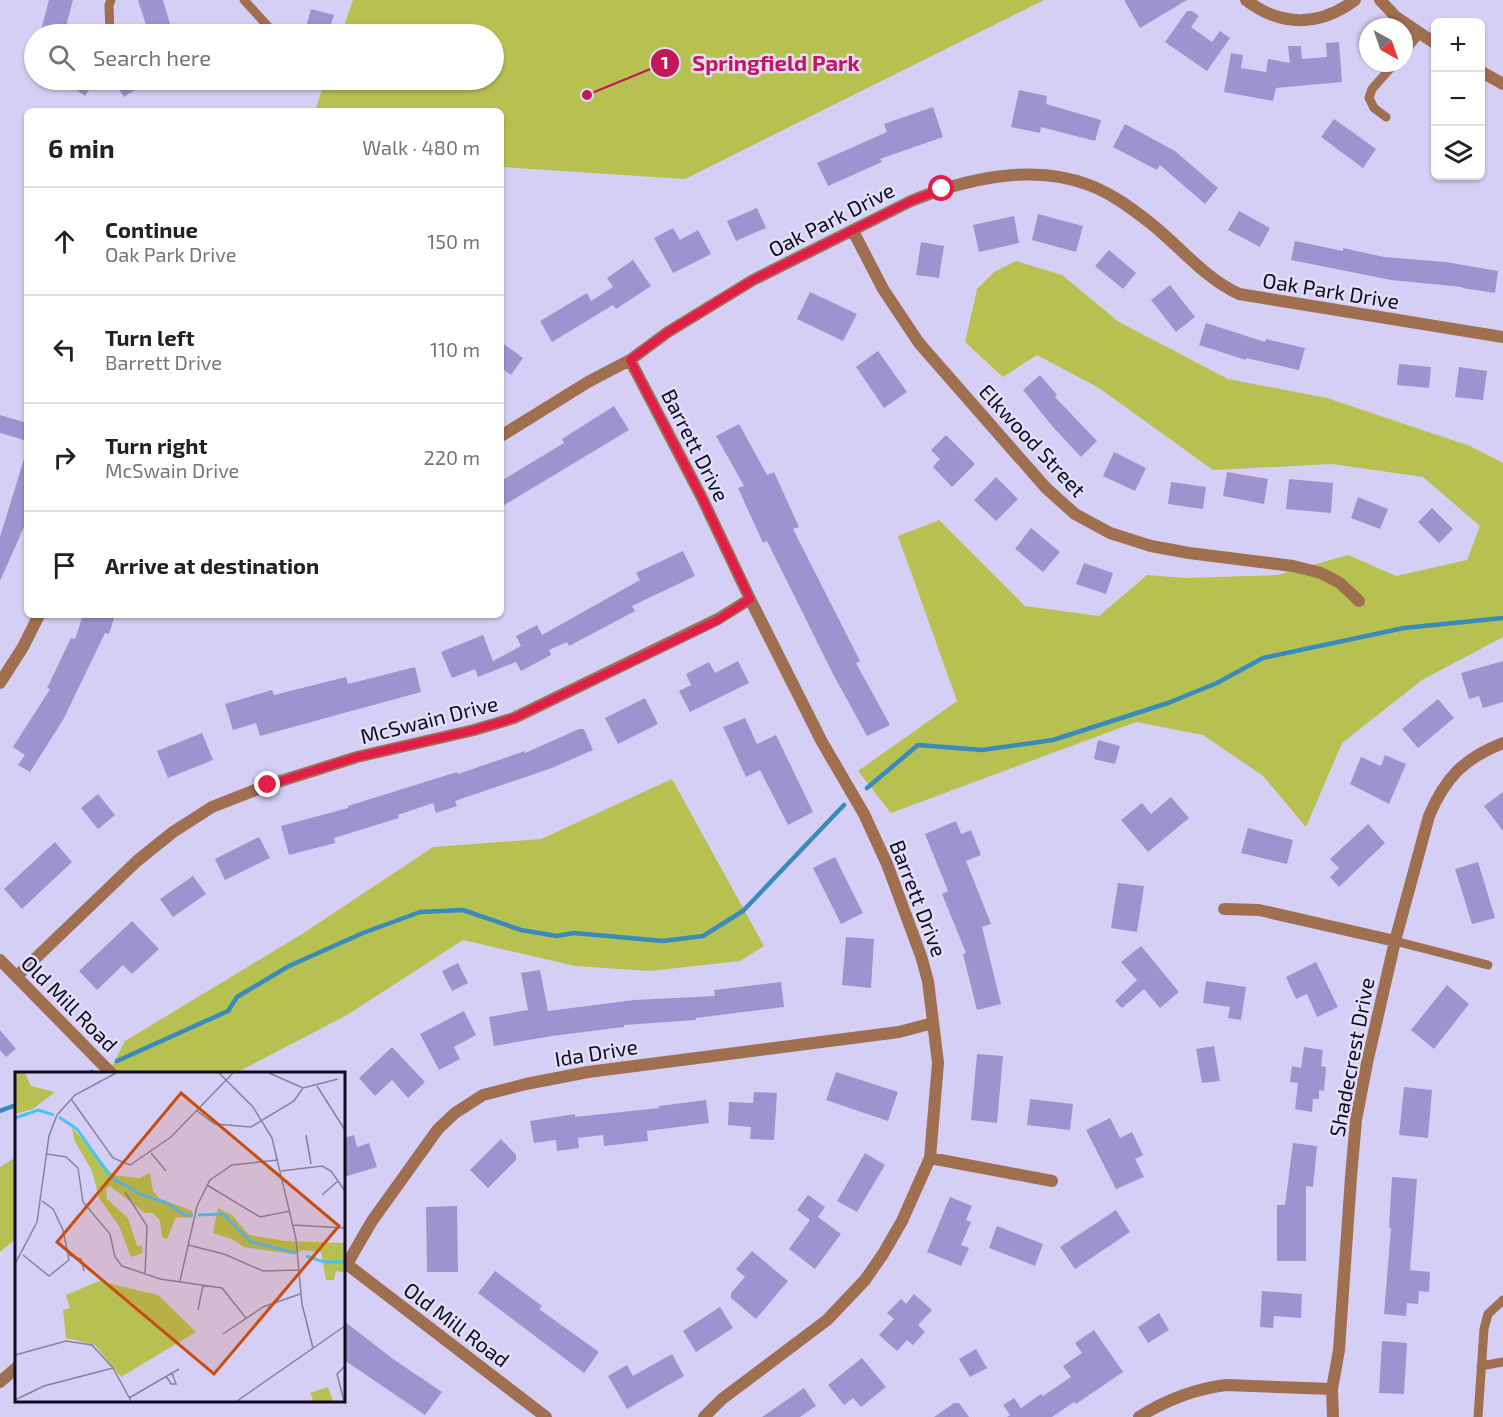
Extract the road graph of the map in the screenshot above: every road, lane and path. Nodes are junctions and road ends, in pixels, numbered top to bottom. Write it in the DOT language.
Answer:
graph roads {
  1 [pos="111,0"];
  2 [pos="244,0"];
  3 [pos="1246,0"];
  4 [pos="1355,0"];
  5 [pos="1380,0"];
  6 [pos="110,24"];
  7 [pos="266,24"];
  8 [pos="1420,33"];
  9 [pos="1413,41"];
  10 [pos="1431,41"];
  11 [pos="1387,72"];
  12 [pos="1482,72"];
  13 [pos="1503,84"];
  14 [pos="1386,117"];
  15 [pos="853,231"];
  16 [pos="1503,337"];
  17 [pos="630,360"];
  18 [pos="504,434"];
  19 [pos="750,599"];
  20 [pos="1359,601"];
  21 [pos="38,618"];
  22 [pos="0,683"];
  23 [pos="1503,743"];
  24 [pos="1224,909"];
  25 [pos="1395,941"];
  26 [pos="0,960"];
  27 [pos="1488,965"];
  28 [pos="17,976"];
  29 [pos="933,1023"];
  30 [pos="110,1072"];
  31 [pos="930,1158"];
  32 [pos="1052,1181"];
  33 [pos="345,1263"];
  34 [pos="1503,1300"];
  35 [pos="1503,1362"];
  36 [pos="1481,1366"];
  37 [pos="15,1369"];
  38 [pos="0,1382"];
  39 [pos="1332,1389"];
  40 [pos="546,1417"];
  41 [pos="704,1417"];
  42 [pos="1139,1417"];
  43 [pos="1333,1417"];
  44 [pos="1478,1417"];
  1 -- 6 [label="lane"];
  2 -- 7 [label="lane"];
  3 -- 4 [label="street"];
  5 -- 8 [label="street"];
  8 -- 9 [label="lane"];
  8 -- 10 [label="street"];
  11 -- 14 [label="lane"];
  12 -- 13 [label="street"];
  15 -- 16 [label="street, Oak Park Drive"];
  15 -- 17 [label="street, Oak Park Drive"];
  15 -- 20 [label="street, Elkwood Street"];
  17 -- 18 [label="street, Oak Park Drive"];
  17 -- 19 [label="street, Barrett Drive"];
  19 -- 28 [label="street, McSwain Drive"];
  19 -- 29 [label="street, Barrett Drive"];
  21 -- 22 [label="street"];
  23 -- 25 [label="street, Shadecrest Drive"];
  24 -- 25 [label="street"];
  25 -- 27 [label="lane"];
  25 -- 39 [label="street, Shadecrest Drive"];
  26 -- 28 [label="street, Old Mill Road"];
  28 -- 30 [label="street, Old Mill Road"];
  29 -- 31 [label="street, Barrett Drive"];
  29 -- 33 [label="street, Ida Drive"];
  31 -- 32 [label="street"];
  31 -- 41 [label="street, Barrett Drive"];
  33 -- 40 [label="street, Old Mill Road"];
  34 -- 36 [label="lane"];
  35 -- 36 [label="lane"];
  36 -- 44 [label="lane"];
  37 -- 38 [label="street"];
  39 -- 42 [label="street"];
  39 -- 43 [label="street, Shadecrest Drive"];
}
